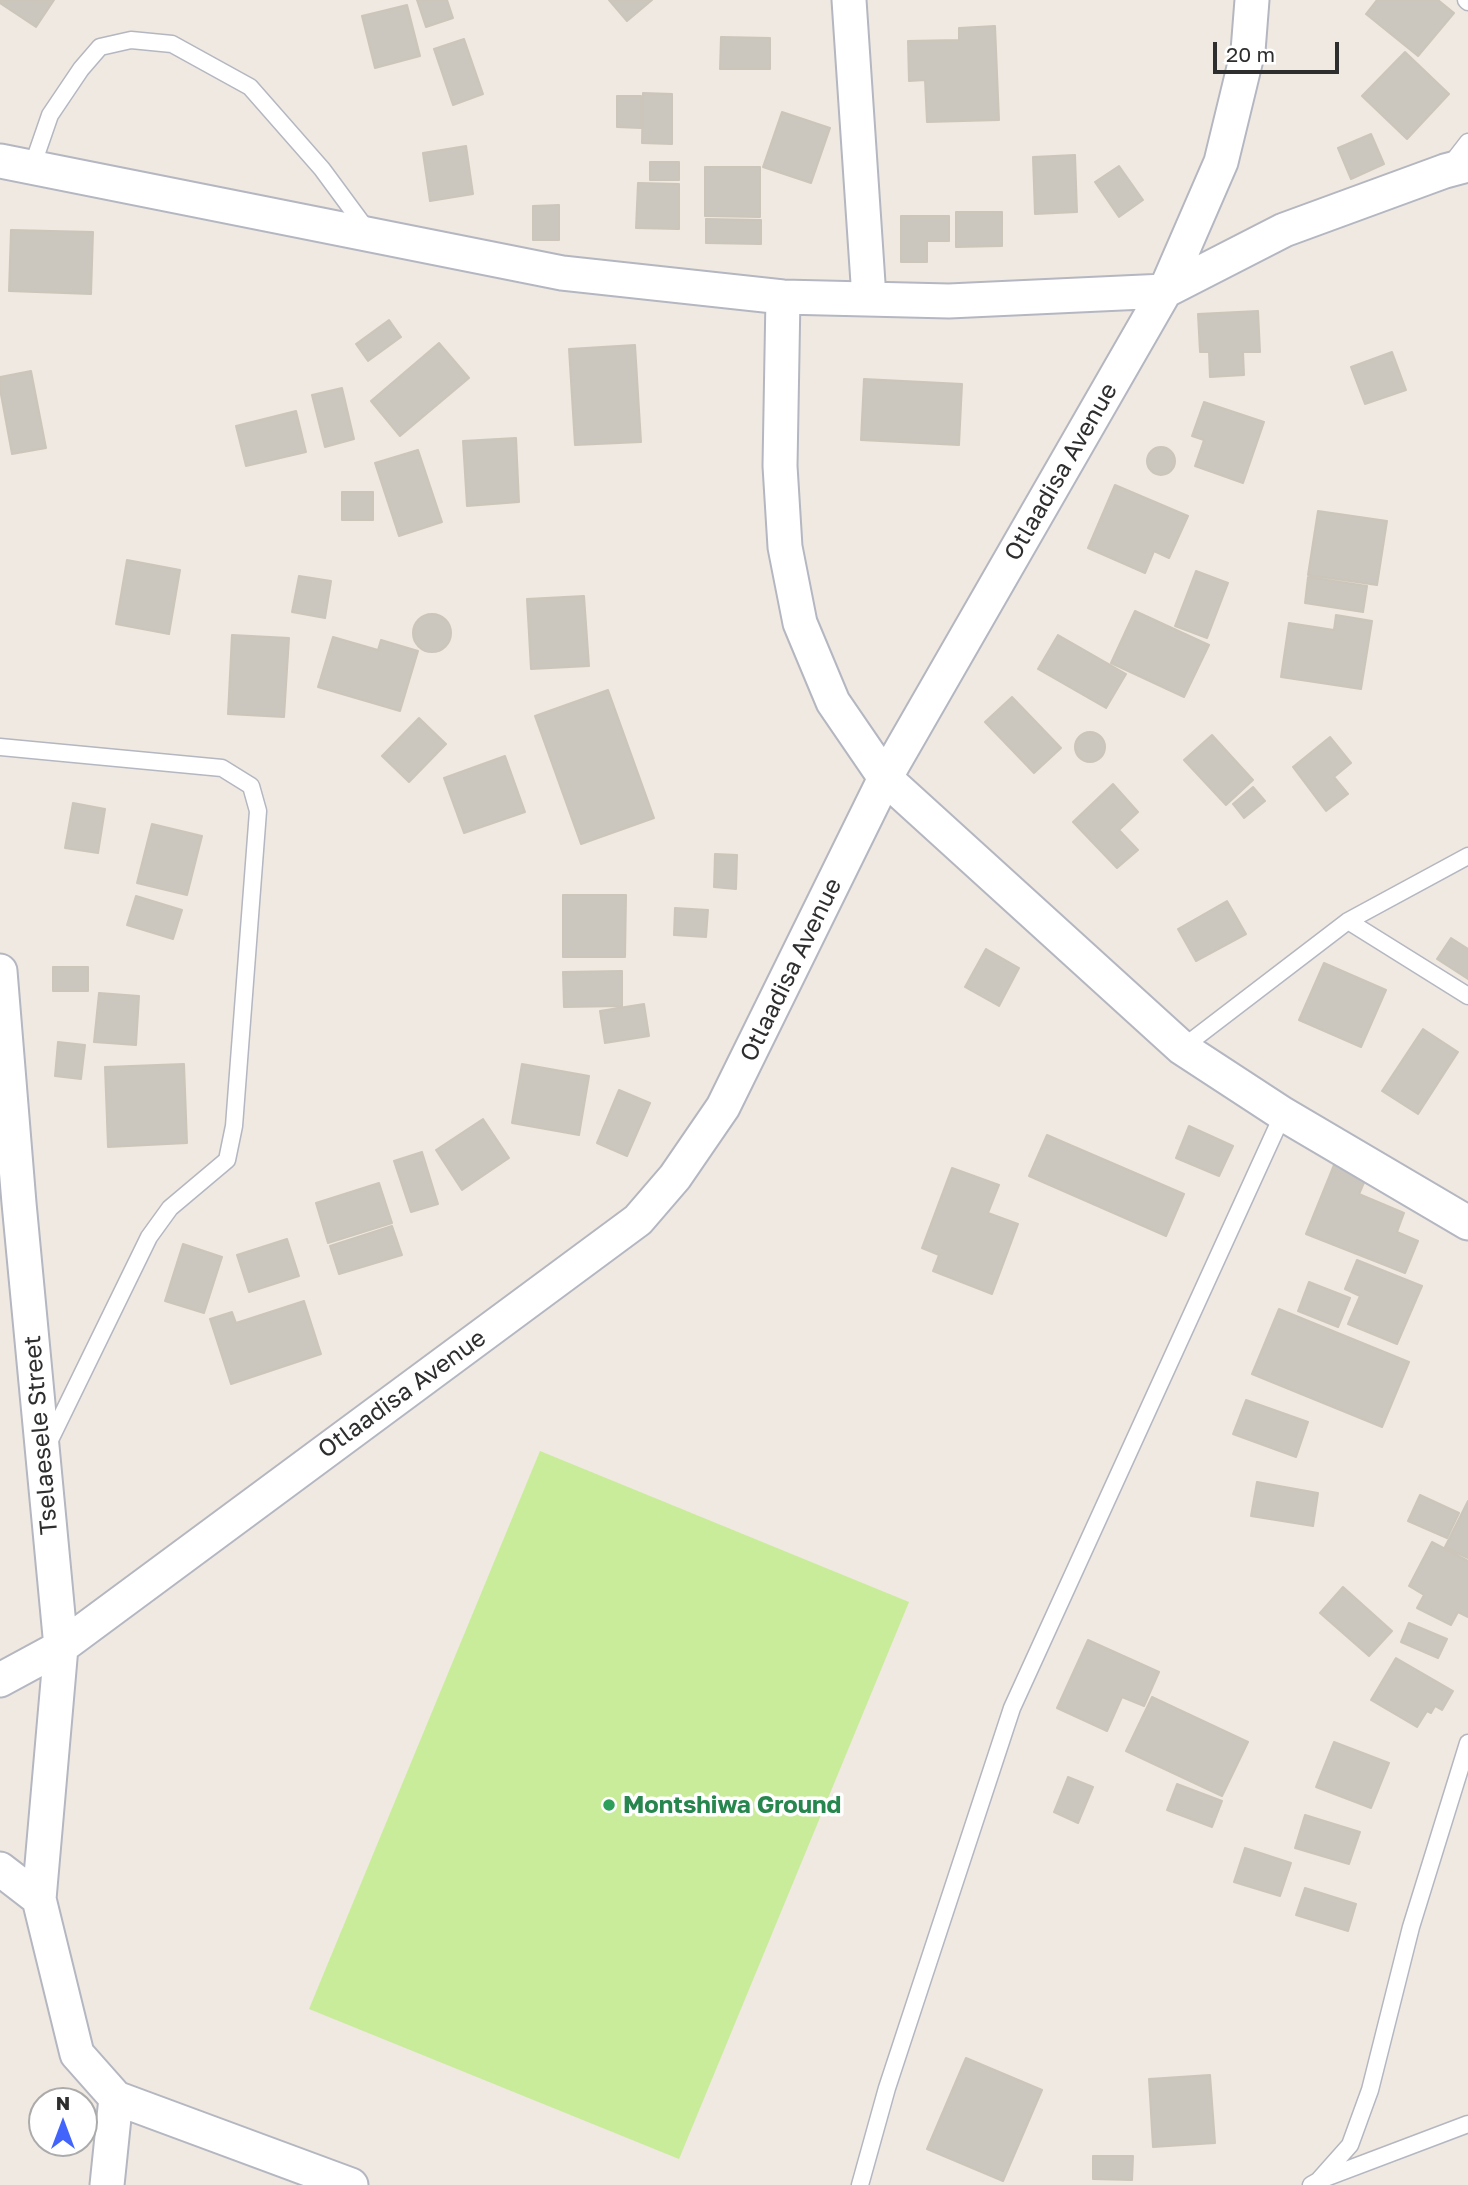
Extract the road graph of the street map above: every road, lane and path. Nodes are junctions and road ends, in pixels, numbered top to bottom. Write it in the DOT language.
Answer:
graph roads {
  1 [pos="849,0"];
  2 [pos="1252,0"];
  3 [pos="1468,142"];
  4 [pos="16,164"];
  5 [pos="1457,168"];
  6 [pos="371,235"];
  7 [pos="1165,291"];
  8 [pos="783,297"];
  9 [pos="869,298"];
  10 [pos="0,747"];
  11 [pos="885,778"];
  12 [pos="1468,856"];
  13 [pos="1348,921"];
  14 [pos="0,971"];
  15 [pos="1468,996"];
  16 [pos="1182,1048"];
  17 [pos="1283,1114"];
  18 [pos="1468,1223"];
  19 [pos="43,1455"];
  20 [pos="61,1647"];
  21 [pos="0,1680"];
  22 [pos="1468,1743"];
  23 [pos="0,1869"];
  24 [pos="39,1899"];
  25 [pos="116,2098"];
  26 [pos="1468,2124"];
  27 [pos="1314,2183"];
  28 [pos="107,2185"];
  29 [pos="351,2185"];
  30 [pos="860,2185"];
  1 -- 9 [label="street"];
  2 -- 7 [label="street, Otlaadisa Avenue"];
  3 -- 5 [label="lane"];
  4 -- 6 [label="street"];
  4 -- 6 [label="lane"];
  5 -- 7 [label="street"];
  6 -- 8 [label="street"];
  7 -- 9 [label="street"];
  7 -- 11 [label="street, Otlaadisa Avenue"];
  8 -- 9 [label="street"];
  8 -- 11 [label="street"];
  10 -- 19 [label="lane"];
  11 -- 16 [label="street"];
  11 -- 20 [label="street, Otlaadisa Avenue"];
  12 -- 13 [label="lane"];
  13 -- 15 [label="lane"];
  13 -- 16 [label="lane"];
  14 -- 19 [label="street, Tselaesele Street"];
  16 -- 17 [label="street"];
  17 -- 18 [label="street"];
  17 -- 30 [label="lane"];
  19 -- 20 [label="street, Tselaesele Street"];
  20 -- 21 [label="street, Otlaadisa Avenue"];
  20 -- 24 [label="street, Tselaesele Street"];
  22 -- 27 [label="lane"];
  23 -- 24 [label="street"];
  24 -- 25 [label="street, Tselaesele Street"];
  25 -- 28 [label="street"];
  25 -- 29 [label="street"];
  26 -- 27 [label="lane"];
}
